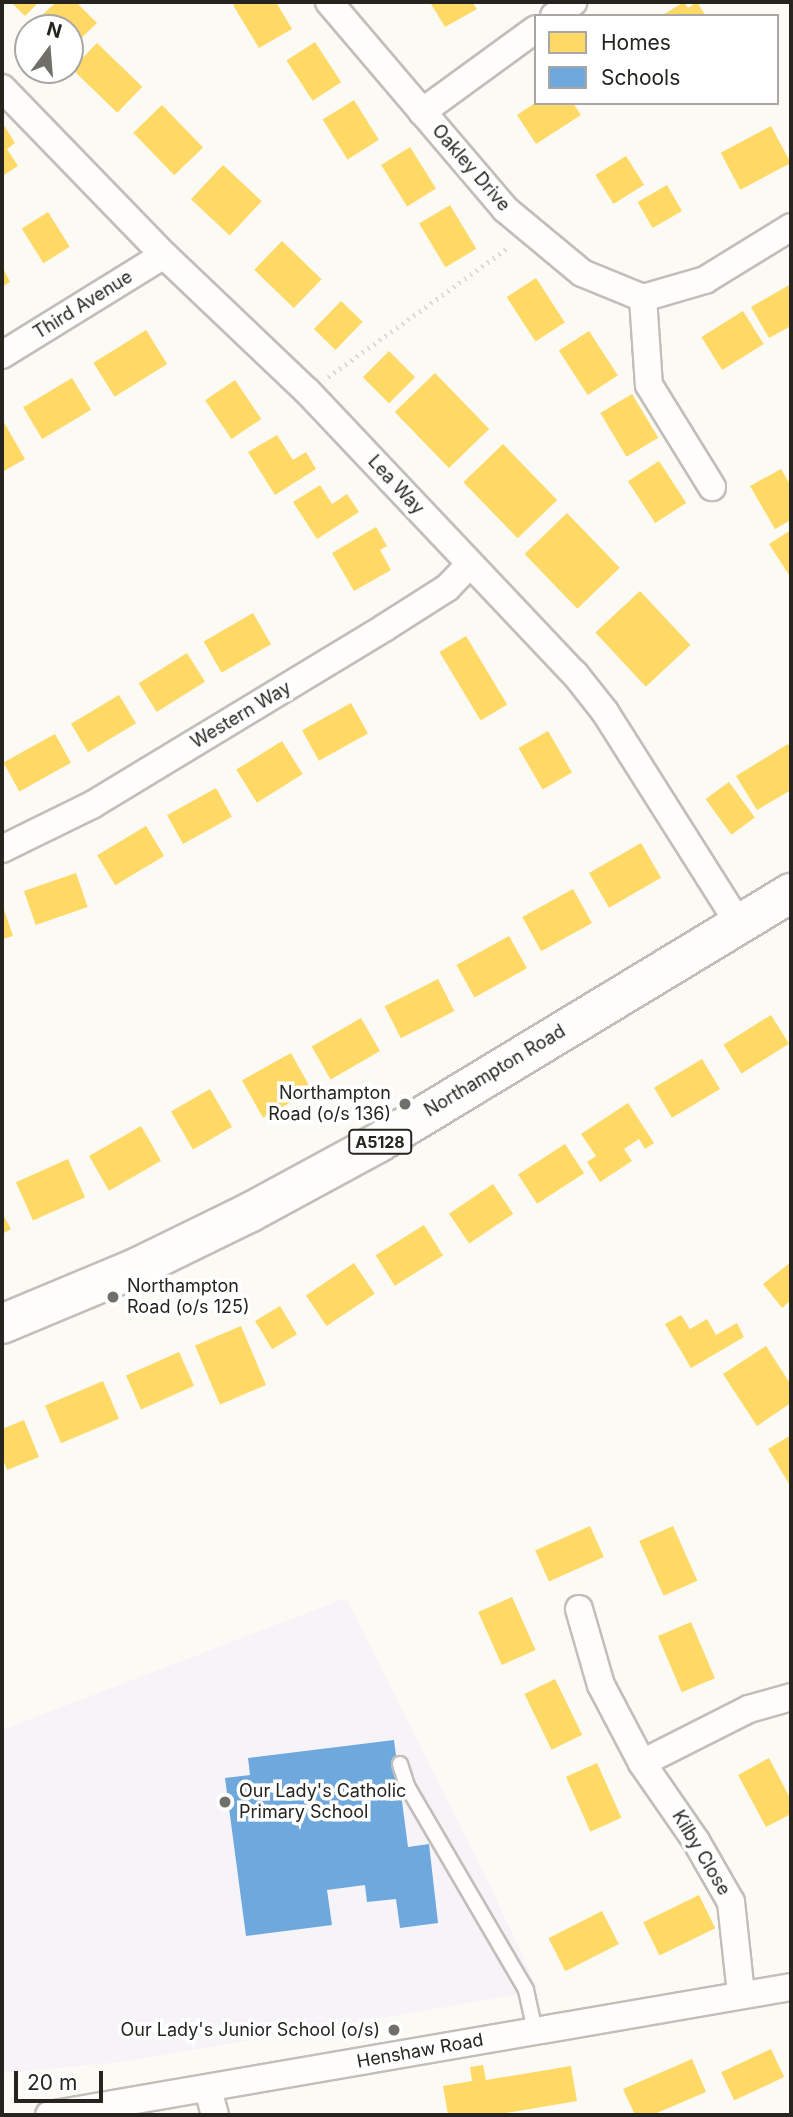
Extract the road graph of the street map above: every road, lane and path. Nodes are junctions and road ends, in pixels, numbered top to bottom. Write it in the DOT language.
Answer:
graph roads {
  1 [pos="329,2"];
  2 [pos="573,2"];
  3 [pos="557,14"];
  4 [pos="534,30"];
  5 [pos="2,88"];
  6 [pos="422,112"];
  7 [pos="791,227"];
  8 [pos="531,230"];
  9 [pos="163,255"];
  10 [pos="643,298"];
  11 [pos="2,355"];
  12 [pos="307,391"];
  13 [pos="712,487"];
  14 [pos="470,564"];
  15 [pos="2,849"];
  16 [pos="791,893"];
  17 [pos="739,925"];
  18 [pos="2,1324"];
  19 [pos="579,1609"];
  20 [pos="791,1697"];
  21 [pos="642,1763"];
  22 [pos="400,1764"];
  23 [pos="791,1987"];
  24 [pos="741,1994"];
  25 [pos="535,2031"];
  26 [pos="208,2089"];
  27 [pos="49,2115"];
  28 [pos="215,2115"];
  1 -- 6 [label="street, Oakley Drive"];
  2 -- 3 [label="street"];
  4 -- 6 [label="street"];
  5 -- 9 [label="street, Lea Way"];
  6 -- 8 [label="street, Oakley Drive"];
  7 -- 10 [label="street"];
  8 -- 10 [label="street, Oakley Drive"];
  8 -- 12 [label="path"];
  9 -- 11 [label="street, Third Avenue"];
  9 -- 12 [label="street, Lea Way"];
  10 -- 13 [label="street"];
  12 -- 14 [label="street, Lea Way"];
  14 -- 15 [label="street, Western Way"];
  14 -- 17 [label="street, Lea Way"];
  16 -- 17 [label="main road, Northampton Road / A5128"];
  17 -- 18 [label="main road, Northampton Road / A5128"];
  19 -- 21 [label="street, Kilby Close"];
  20 -- 21 [label="street"];
  21 -- 24 [label="street, Kilby Close"];
  22 -- 25 [label="lane"];
  23 -- 24 [label="street, Henshaw Road"];
  24 -- 25 [label="street, Henshaw Road"];
  25 -- 26 [label="street, Henshaw Road"];
  26 -- 27 [label="street, Henshaw Road"];
  26 -- 28 [label="street"];
}
